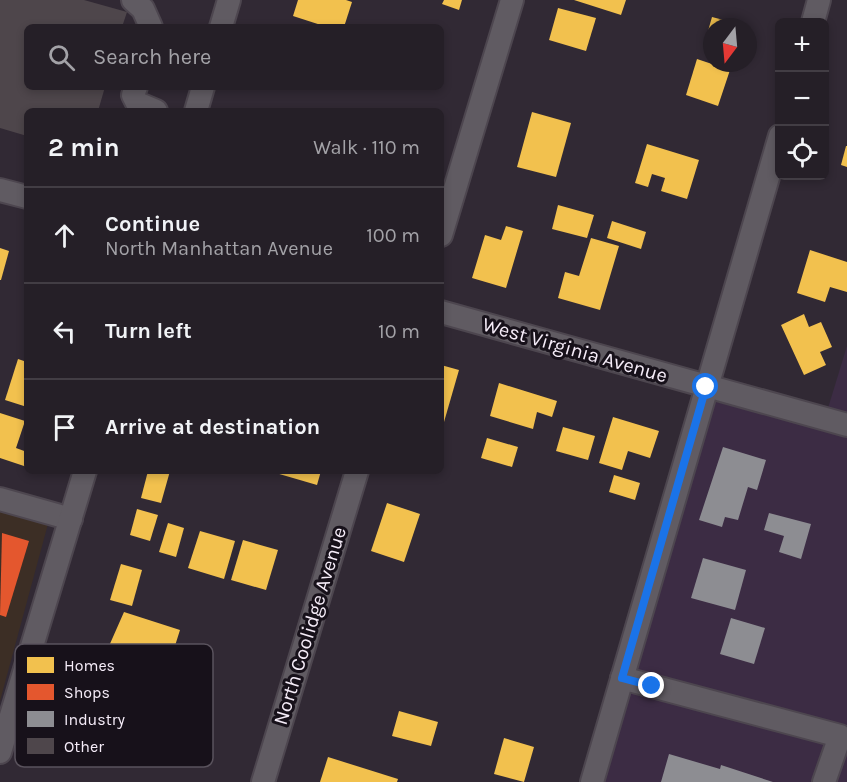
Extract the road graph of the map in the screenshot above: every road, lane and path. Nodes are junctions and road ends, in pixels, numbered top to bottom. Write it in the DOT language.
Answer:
graph roads {
  1 [pos="133,0"];
  2 [pos="229,0"];
  3 [pos="512,0"];
  4 [pos="819,0"];
  5 [pos="814,18"];
  6 [pos="150,24"];
  7 [pos="222,24"];
  8 [pos="135,90"];
  9 [pos="202,90"];
  10 [pos="149,108"];
  11 [pos="197,108"];
  12 [pos="775,153"];
  13 [pos="0,190"];
  14 [pos="24,196"];
  15 [pos="444,226"];
  16 [pos="444,313"];
  17 [pos="706,387"];
  18 [pos="847,425"];
  19 [pos="84,474"];
  20 [pos="356,474"];
  21 [pos="0,499"];
  22 [pos="71,519"];
  23 [pos="33,644"];
  24 [pos="622,678"];
  25 [pos="15,703"];
  26 [pos="844,737"];
  27 [pos="0,752"];
  28 [pos="263,782"];
  29 [pos="592,782"];
  30 [pos="824,782"];
  1 -- 6 [label="street"];
  2 -- 7 [label="street"];
  3 -- 15 [label="street"];
  4 -- 5 [label="street"];
  8 -- 10 [label="street"];
  9 -- 11 [label="street"];
  12 -- 17 [label="street"];
  13 -- 14 [label="street"];
  16 -- 17 [label="street, West Virginia Avenue"];
  17 -- 18 [label="street, West Virginia Avenue"];
  17 -- 24 [label="street"];
  19 -- 22 [label="street"];
  20 -- 28 [label="street, North Coolidge Avenue"];
  21 -- 22 [label="street"];
  22 -- 23 [label="street"];
  24 -- 26 [label="street"];
  24 -- 29 [label="street"];
  25 -- 27 [label="street"];
  26 -- 30 [label="street"];
}
